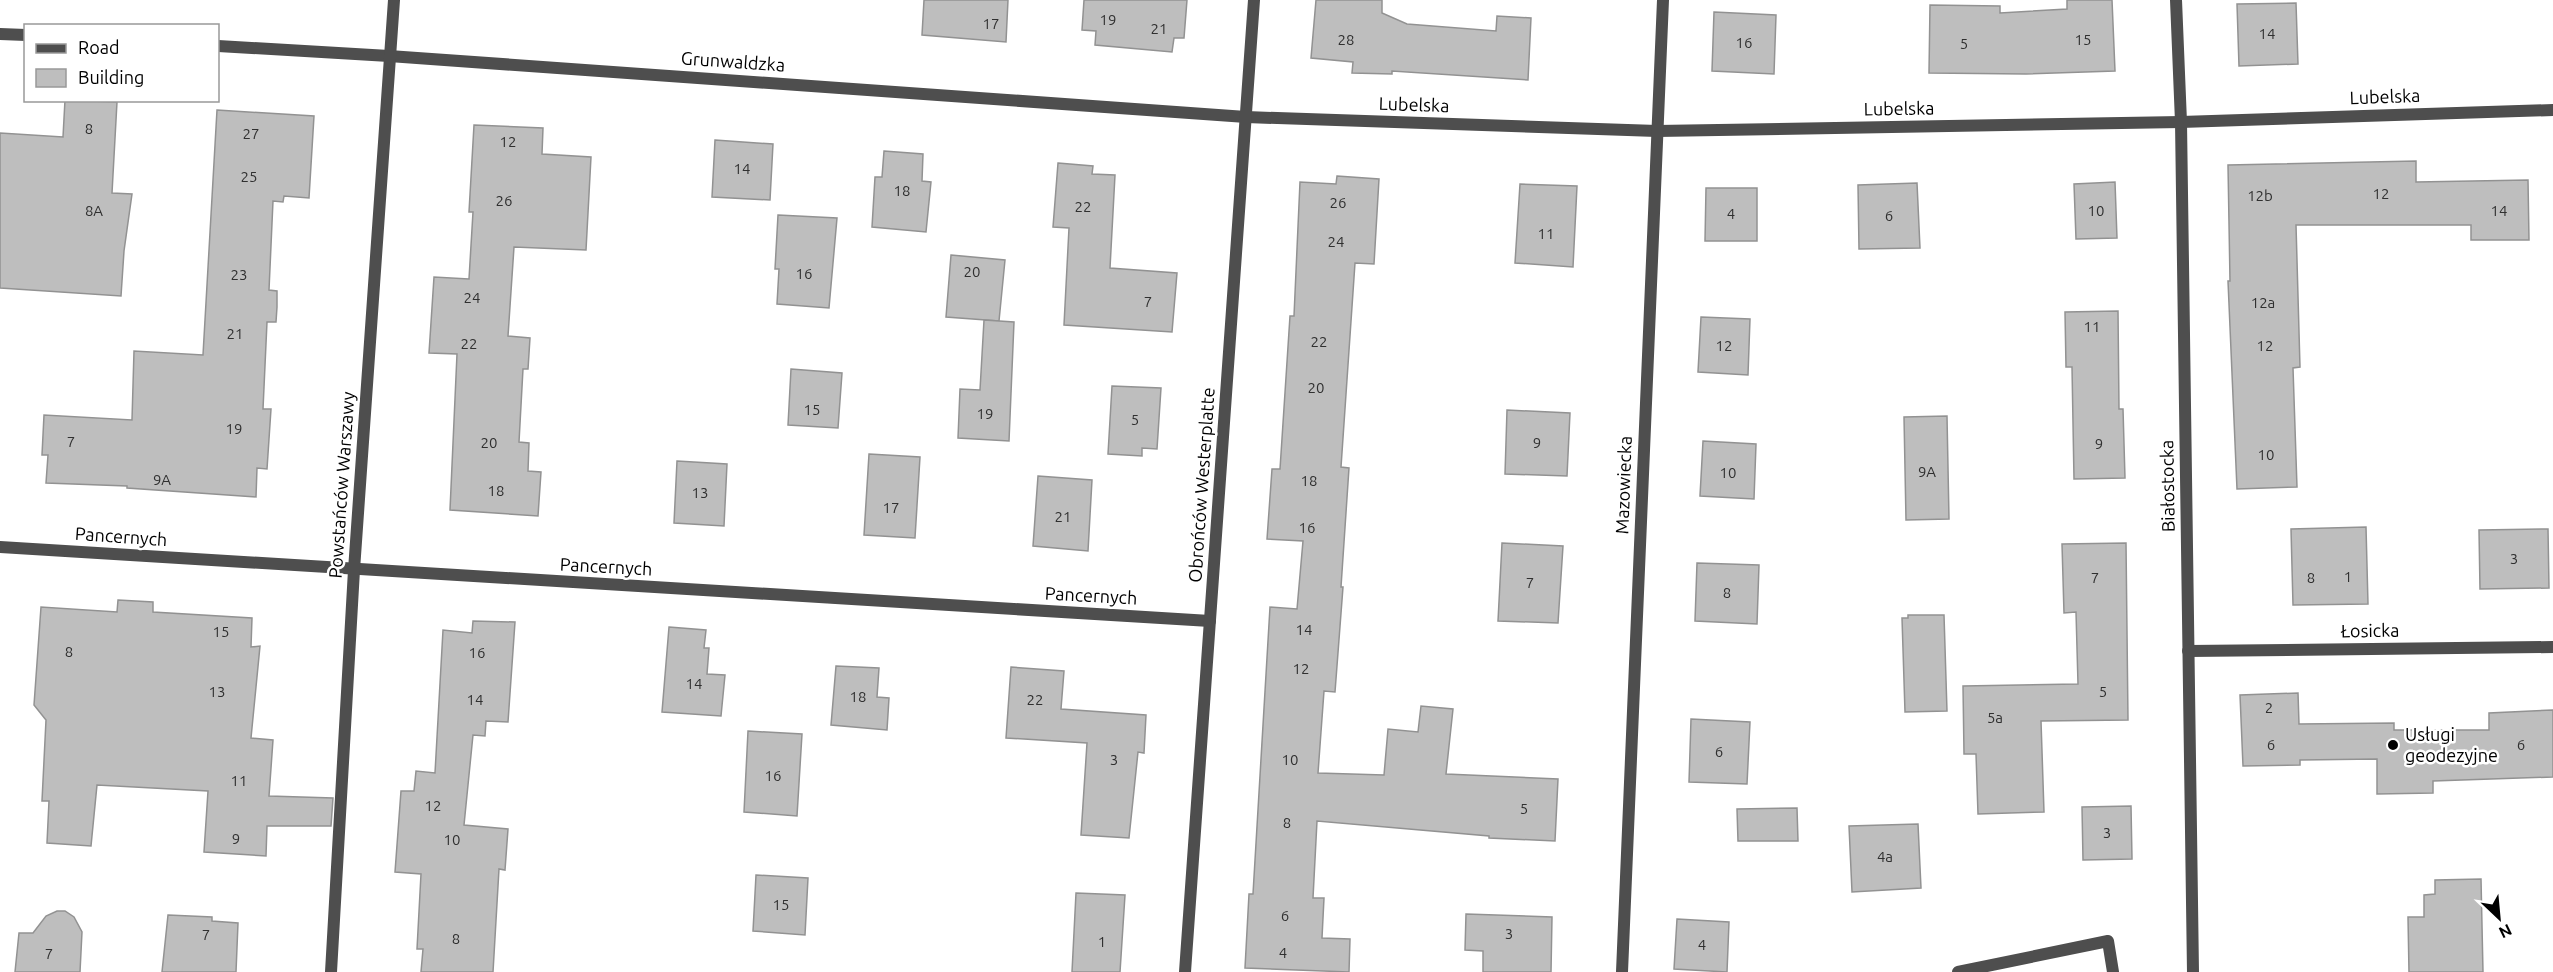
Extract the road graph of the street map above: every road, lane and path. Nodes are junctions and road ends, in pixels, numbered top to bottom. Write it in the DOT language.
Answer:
graph roads {
  1 [pos="394,0"];
  2 [pos="1254,0"];
  3 [pos="1663,0"];
  4 [pos="2176,0"];
  5 [pos="0,34"];
  6 [pos="24,35"];
  7 [pos="219,46"];
  8 [pos="389,56"];
  9 [pos="2553,110"];
  10 [pos="1246,117"];
  11 [pos="2181,122"];
  12 [pos="1657,131"];
  13 [pos="0,547"];
  14 [pos="354,570"];
  15 [pos="1210,621"];
  16 [pos="2553,647"];
  17 [pos="2188,651"];
  18 [pos="332,972"];
  19 [pos="1185,972"];
  20 [pos="1622,972"];
  21 [pos="1958,972"];
  22 [pos="2113,972"];
  23 [pos="2193,972"];
  1 -- 8 [label="street, Powstańców Warszawy"];
  2 -- 10 [label="street, Obrońców Westerplatte"];
  3 -- 12 [label="street, Mazowiecka"];
  4 -- 11 [label="street, Białostocka"];
  5 -- 6 [label="street"];
  7 -- 8 [label="street, Grunwaldzka"];
  8 -- 10 [label="street, Grunwaldzka"];
  8 -- 14 [label="street, Powstańców Warszawy"];
  9 -- 11 [label="street, Lubelska"];
  10 -- 12 [label="street, Lubelska"];
  10 -- 15 [label="street, Obrońców Westerplatte"];
  11 -- 12 [label="street, Lubelska"];
  11 -- 17 [label="street, Białostocka"];
  12 -- 20 [label="street, Mazowiecka"];
  13 -- 14 [label="street, Pancernych"];
  14 -- 15 [label="street, Pancernych"];
  14 -- 18 [label="street, Powstańców Warszawy"];
  15 -- 19 [label="street, Obrońców Westerplatte"];
  16 -- 17 [label="street, Łosicka"];
  17 -- 23 [label="street, Białostocka"];
  21 -- 22 [label="street"];
}
